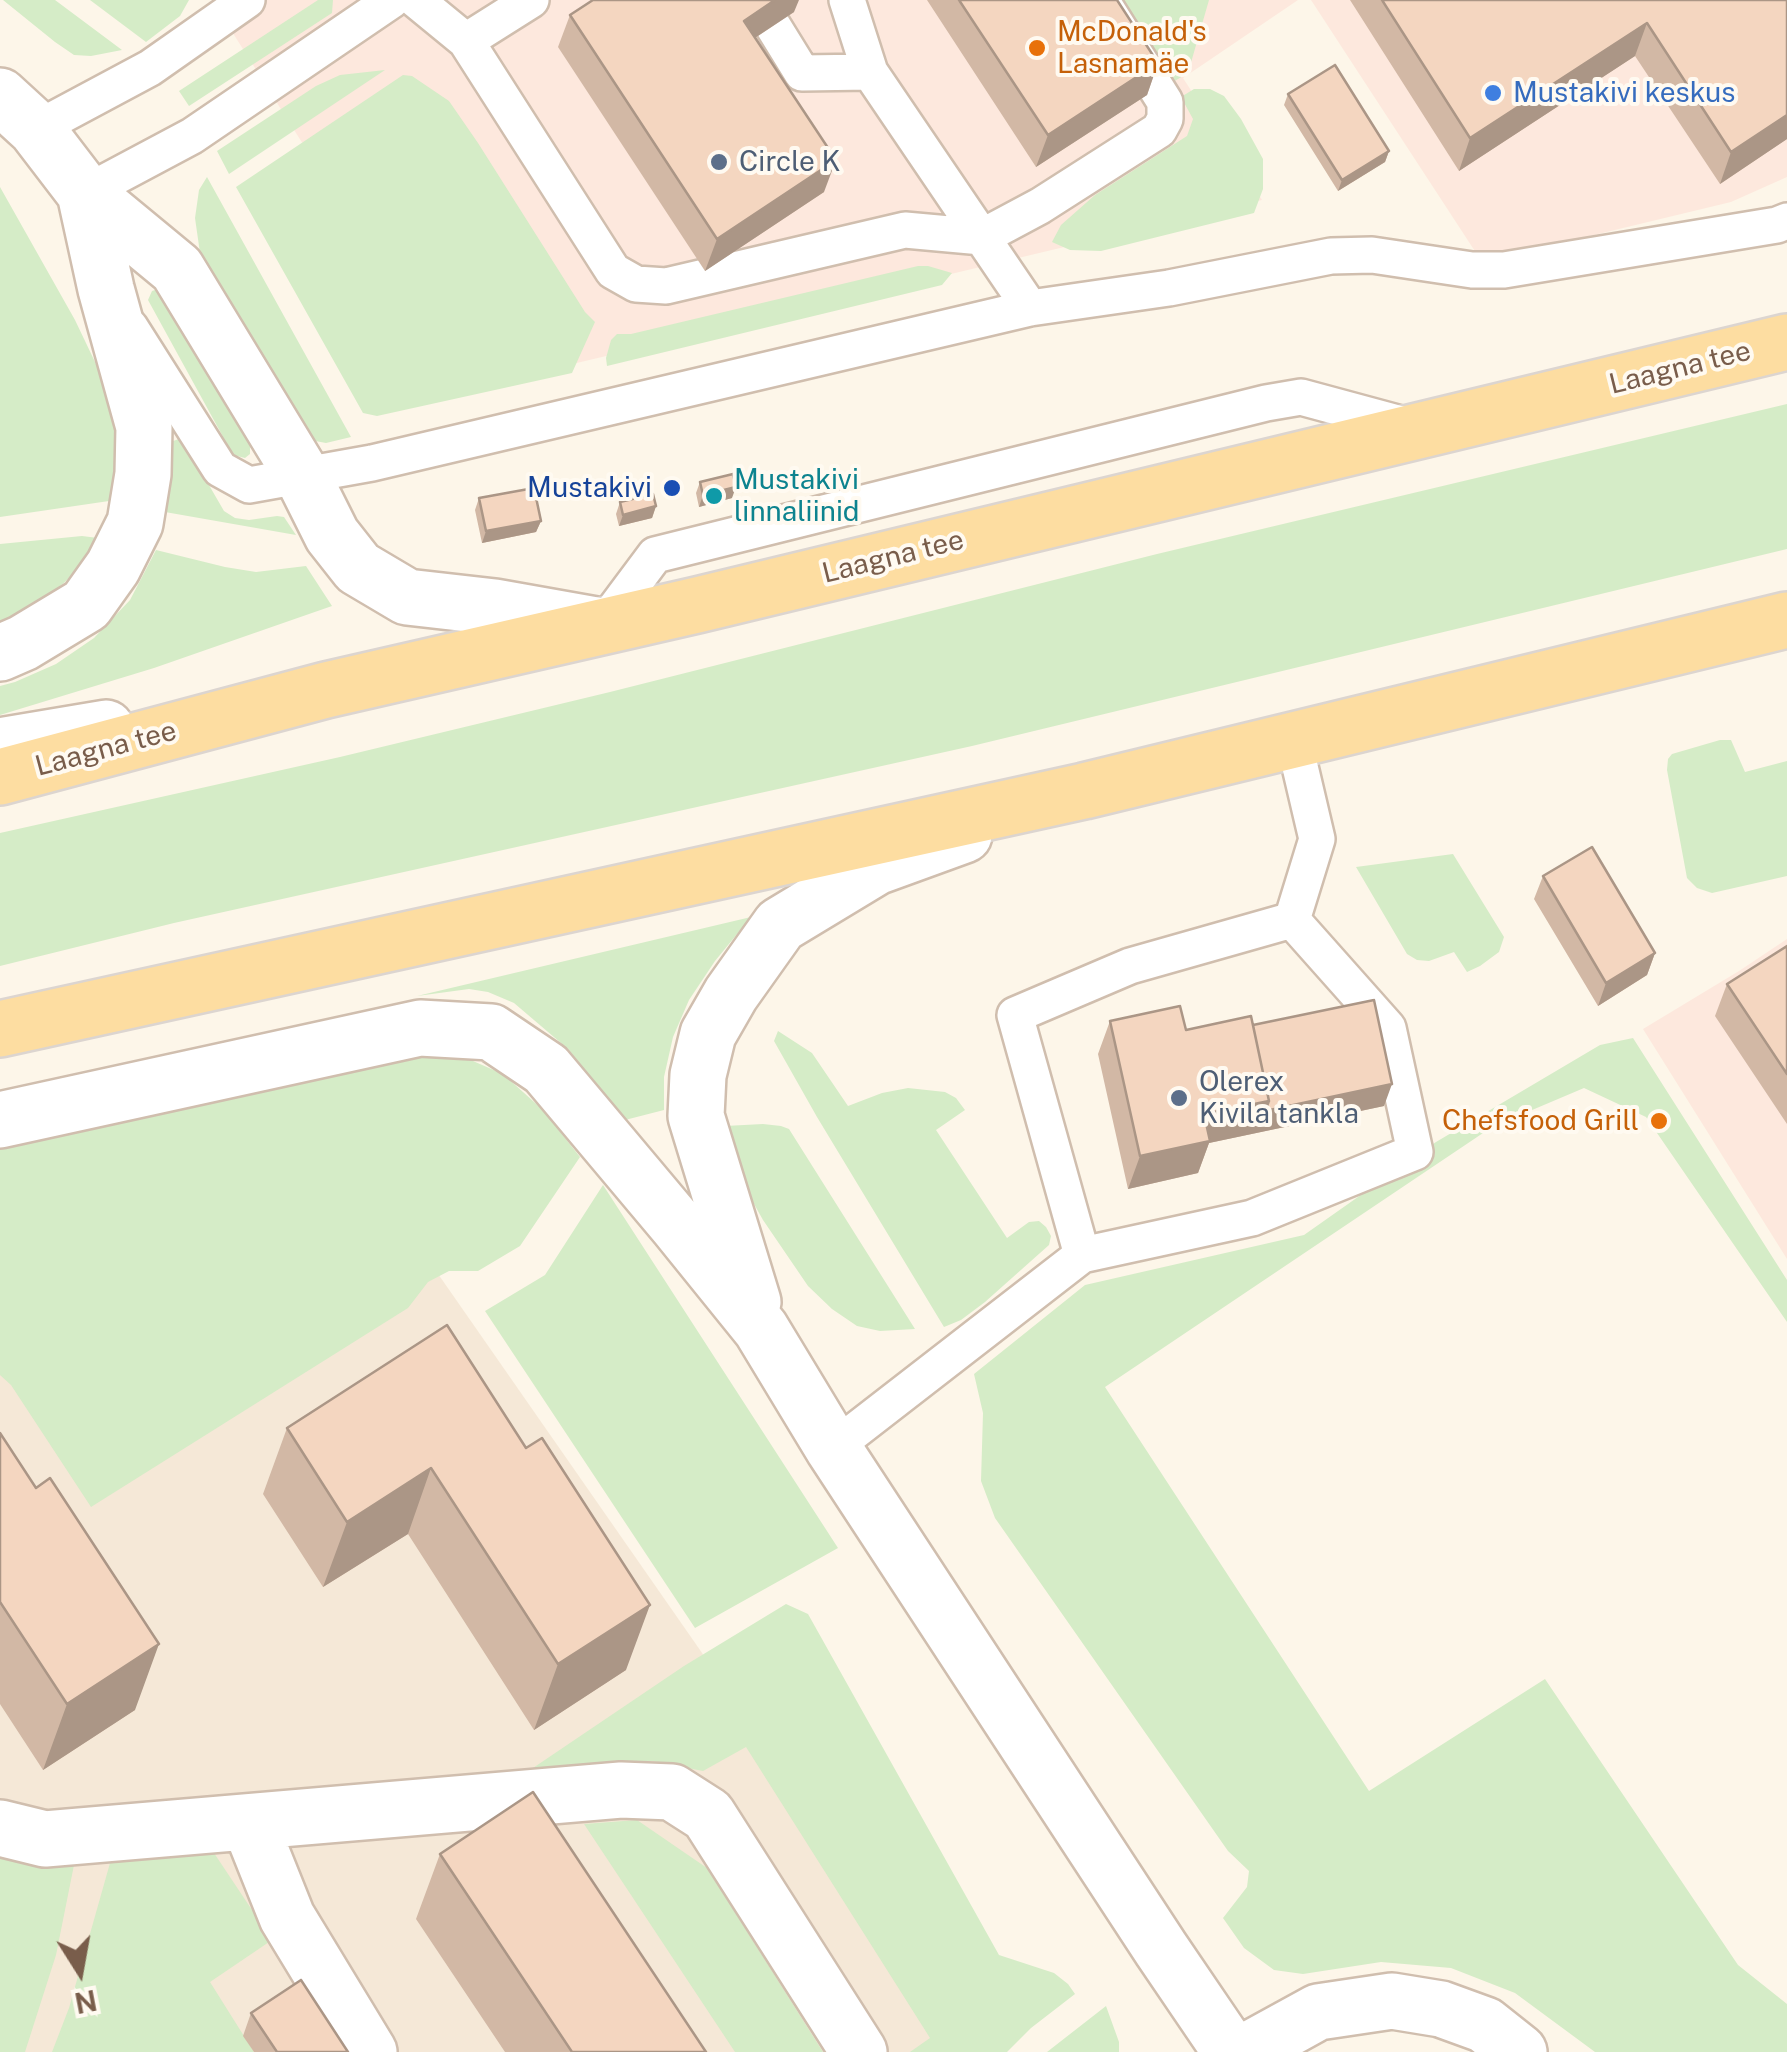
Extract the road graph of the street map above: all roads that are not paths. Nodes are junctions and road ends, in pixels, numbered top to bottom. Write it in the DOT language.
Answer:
graph roads {
  1 [pos="247,0"];
  2 [pos="392,0"];
  3 [pos="416,0"];
  4 [pos="531,0"];
  5 [pos="847,0"];
  6 [pos="1101,0"];
  7 [pos="773,26"];
  8 [pos="466,40"];
  9 [pos="870,72"];
  10 [pos="18,112"];
  11 [pos="85,193"];
  12 [pos="1787,221"];
  13 [pos="982,237"];
  14 [pos="106,289"];
  15 [pos="1030,308"];
  16 [pos="1787,342"];
  17 [pos="302,475"];
  18 [pos="1787,620"];
  19 [pos="602,626"];
  20 [pos="0,652"];
  21 [pos="326,690"];
  22 [pos="1294,740"];
  23 [pos="0,746"];
  24 [pos="0,777"];
  25 [pos="1084,791"];
  26 [pos="1292,920"];
  27 [pos="0,1032"];
  28 [pos="0,1120"];
  29 [pos="1082,1255"];
  30 [pos="760,1329"];
  31 [pos="834,1448"];
  32 [pos="249,1822"];
  33 [pos="0,1828"];
  34 [pos="369,2052"];
  35 [pos="859,2052"];
  36 [pos="1230,2052"];
  37 [pos="1244,2052"];
  38 [pos="1519,2052"];
  1 -- 10 [label="lane"];
  2 -- 11 [label="lane"];
  3 -- 8 [label="lane"];
  4 -- 8 [label="lane"];
  5 -- 9 [label="lane"];
  6 -- 13 [label="lane"];
  7 -- 9 [label="lane"];
  8 -- 13 [label="lane"];
  9 -- 13 [label="lane"];
  10 -- 11 [label="street"];
  11 -- 14 [label="street"];
  11 -- 17 [label="street"];
  12 -- 15 [label="lane"];
  13 -- 15 [label="lane"];
  14 -- 17 [label="lane"];
  14 -- 20 [label="street"];
  15 -- 17 [label="lane"];
  16 -- 19 [label="main road, Laagna tee"];
  17 -- 19 [label="street"];
  18 -- 22 [label="main road"];
  19 -- 21 [label="main road, Laagna tee"];
  21 -- 23 [label="street"];
  21 -- 24 [label="main road, Laagna tee"];
  22 -- 25 [label="main road"];
  22 -- 26 [label="lane"];
  25 -- 27 [label="main road"];
  25 -- 30 [label="street"];
  26 -- 29 [label="lane"];
  26 -- 29 [label="lane"];
  28 -- 30 [label="street"];
  29 -- 31 [label="lane"];
  30 -- 31 [label="street"];
  31 -- 36 [label="street"];
  32 -- 33 [label="street"];
  32 -- 34 [label="street"];
  32 -- 35 [label="street"];
  37 -- 38 [label="street"];
}
